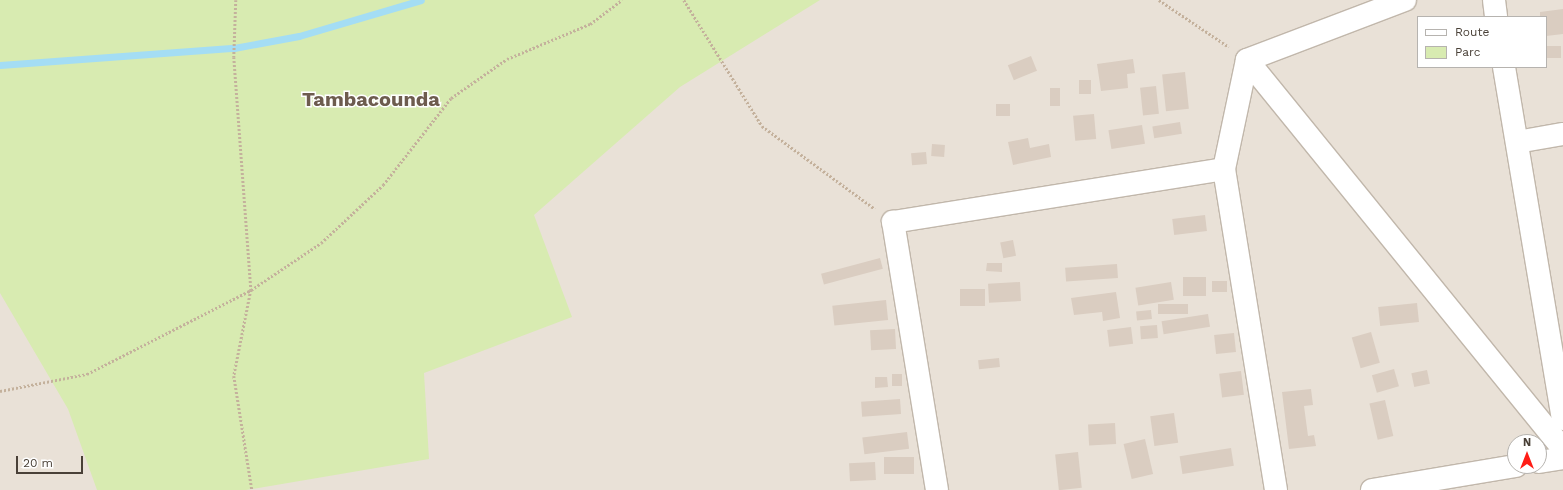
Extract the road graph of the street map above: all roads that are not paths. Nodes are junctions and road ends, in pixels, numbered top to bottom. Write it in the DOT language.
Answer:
graph roads {
  1 [pos="1405,0"];
  2 [pos="1494,0"];
  3 [pos="1496,16"];
  4 [pos="1247,60"];
  5 [pos="1504,68"];
  6 [pos="1563,134"];
  7 [pos="1517,142"];
  8 [pos="1224,169"];
  9 [pos="1563,419"];
  10 [pos="1563,449"];
  11 [pos="1563,458"];
  12 [pos="1547,461"];
  13 [pos="1507,468"];
  14 [pos="937,490"];
  15 [pos="1276,490"];
  16 [pos="1372,490"];
  1 -- 4 [label="street"];
  2 -- 3 [label="street"];
  4 -- 8 [label="street"];
  4 -- 10 [label="street"];
  5 -- 7 [label="street"];
  6 -- 7 [label="street"];
  7 -- 9 [label="street"];
  8 -- 14 [label="street"];
  8 -- 15 [label="street"];
  11 -- 12 [label="street"];
  13 -- 16 [label="street"];
}
